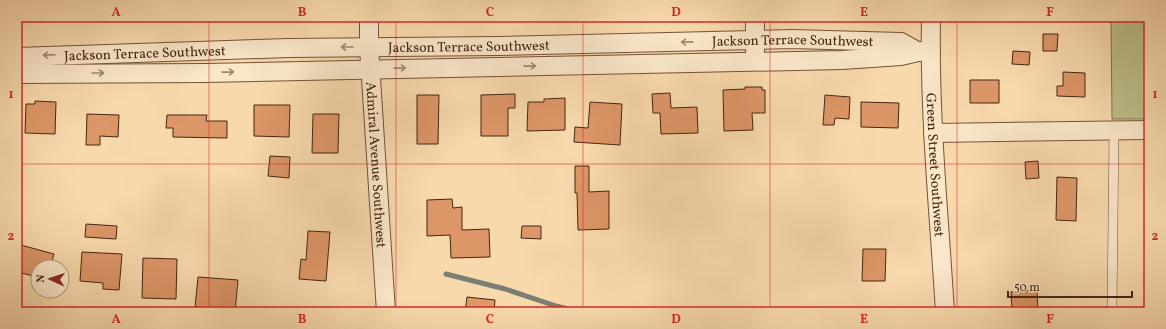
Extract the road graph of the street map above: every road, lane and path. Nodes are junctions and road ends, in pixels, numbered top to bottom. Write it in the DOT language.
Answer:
graph roads {
  1 [pos="369,17"];
  2 [pos="755,17"];
  3 [pos="932,17"];
  4 [pos="755,40"];
  5 [pos="368,47"];
  6 [pos="925,51"];
  7 [pos="17,56"];
  8 [pos="755,62"];
  9 [pos="370,68"];
  10 [pos="17,74"];
  11 [pos="1149,130"];
  12 [pos="1114,131"];
  13 [pos="934,133"];
  14 [pos="1112,309"];
  15 [pos="386,312"];
  16 [pos="945,312"];
  1 -- 5 [label="street, Admiral Avenue Southwest"];
  2 -- 4 [label="street"];
  3 -- 6 [label="street, Green Street Southwest"];
  4 -- 5 [label="street, Jackson Terrace Southwest, one-way"];
  4 -- 6 [label="street, Jackson Terrace Southwest"];
  4 -- 8 [label="street"];
  5 -- 7 [label="street, Jackson Terrace Southwest, one-way"];
  5 -- 9 [label="street, Admiral Avenue Southwest"];
  6 -- 8 [label="street, Jackson Terrace Southwest"];
  6 -- 13 [label="street, Green Street Southwest"];
  9 -- 8 [label="street, Jackson Terrace Southwest, one-way"];
  10 -- 9 [label="street, Jackson Terrace Southwest, one-way"];
  9 -- 15 [label="street, Admiral Avenue Southwest"];
  11 -- 12 [label="street"];
  12 -- 13 [label="street"];
  12 -- 14 [label="lane"];
  13 -- 16 [label="street, Green Street Southwest"];
}
